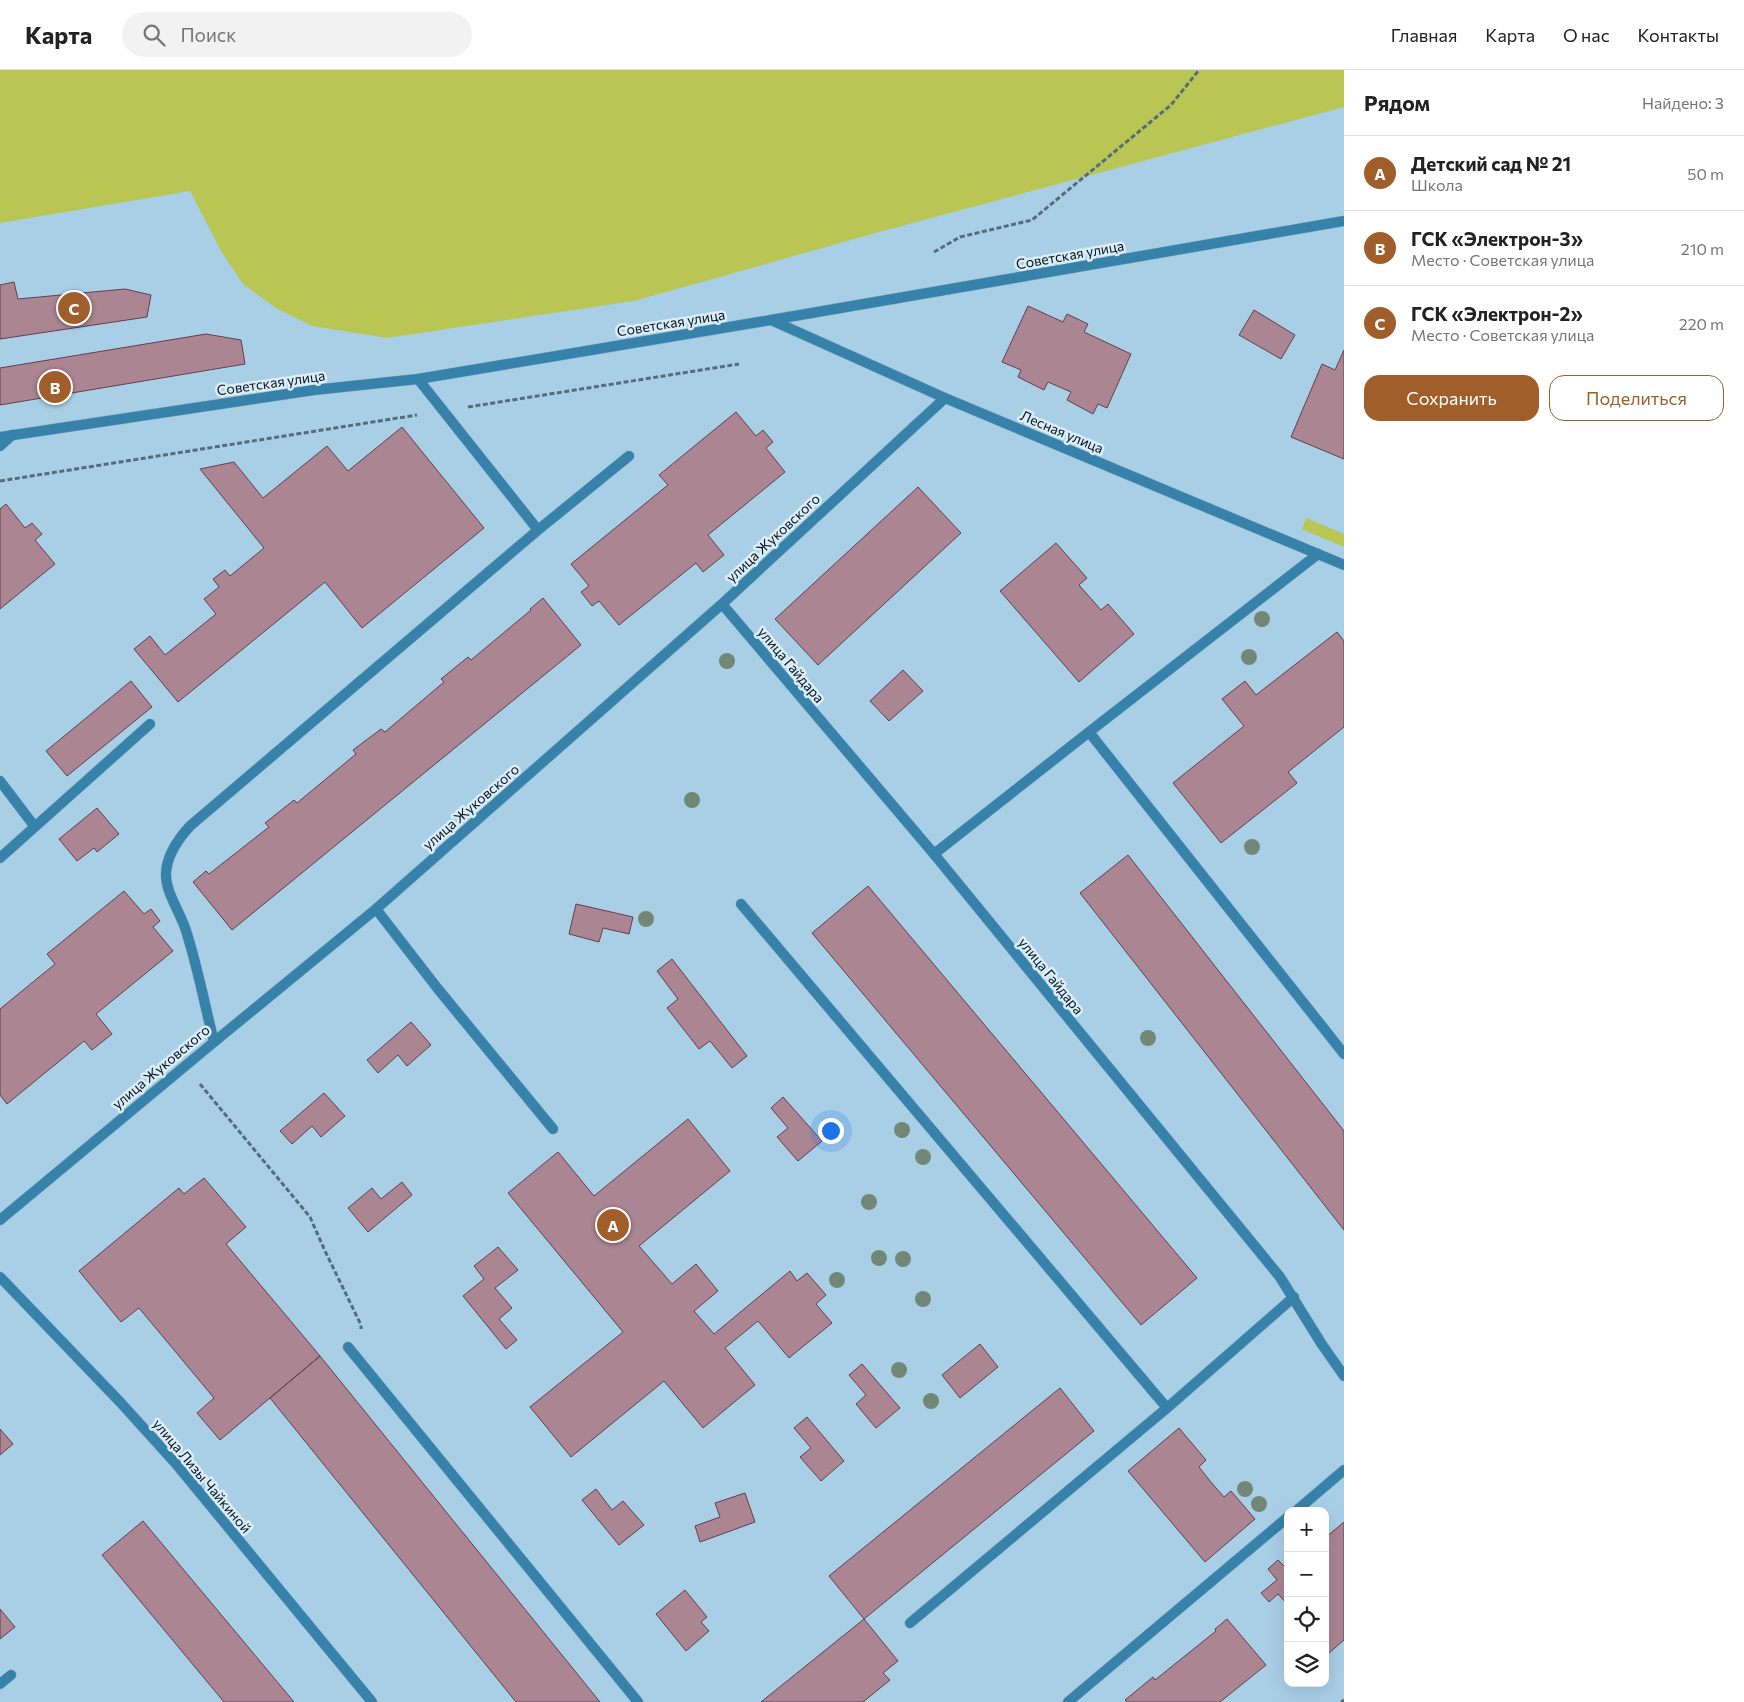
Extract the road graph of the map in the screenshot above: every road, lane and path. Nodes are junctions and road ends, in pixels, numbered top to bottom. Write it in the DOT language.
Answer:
graph roads {
  1 [pos="1199,70"];
  2 [pos="1344,221"];
  3 [pos="934,252"];
  4 [pos="771,320"];
  5 [pos="739,364"];
  6 [pos="418,379"];
  7 [pos="945,398"];
  8 [pos="444,411"];
  9 [pos="12,435"];
  10 [pos="0,437"];
  11 [pos="0,446"];
  12 [pos="629,456"];
  13 [pos="0,481"];
  14 [pos="538,530"];
  15 [pos="1318,554"];
  16 [pos="1344,564"];
  17 [pos="722,604"];
  18 [pos="150,724"];
  19 [pos="1089,732"];
  20 [pos="0,781"];
  21 [pos="35,827"];
  22 [pos="934,854"];
  23 [pos="0,858"];
  24 [pos="741,904"];
  25 [pos="376,909"];
  26 [pos="214,1042"];
  27 [pos="1344,1054"];
  28 [pos="185,1066"];
  29 [pos="553,1129"];
  30 [pos="0,1220"];
  31 [pos="0,1277"];
  32 [pos="1294,1298"];
  33 [pos="348,1347"];
  34 [pos="1344,1376"];
  35 [pos="1167,1408"];
  36 [pos="1344,1470"];
  37 [pos="1301,1507"];
  38 [pos="1284,1521"];
  39 [pos="910,1623"];
  40 [pos="11,1675"];
  41 [pos="0,1684"];
  42 [pos="372,1702"];
  43 [pos="638,1702"];
  44 [pos="1068,1702"];
  1 -- 3 [label="path"];
  2 -- 4 [label="street, Советская улица"];
  4 -- 6 [label="street, Советская улица"];
  4 -- 7 [label="street, Лесная улица"];
  5 -- 8 [label="path"];
  6 -- 8 [label="street"];
  6 -- 9 [label="street, Советская улица"];
  7 -- 15 [label="street, Лесная улица"];
  7 -- 17 [label="street, улица Жуковского"];
  8 -- 13 [label="path"];
  8 -- 14 [label="street"];
  9 -- 10 [label="street, Советская улица"];
  9 -- 11 [label="street"];
  12 -- 14 [label="street"];
  14 -- 26 [label="street"];
  15 -- 16 [label="street, Лесная улица"];
  15 -- 19 [label="street"];
  17 -- 22 [label="street, улица Гайдара"];
  17 -- 25 [label="street, улица Жуковского"];
  18 -- 21 [label="street"];
  19 -- 22 [label="street"];
  19 -- 27 [label="street"];
  20 -- 21 [label="street"];
  21 -- 23 [label="street"];
  22 -- 32 [label="street, улица Гайдара"];
  24 -- 35 [label="street"];
  25 -- 26 [label="street, улица Жуковского"];
  25 -- 29 [label="street"];
  26 -- 28 [label="street, улица Жуковского"];
  28 -- 30 [label="street, улица Жуковского"];
  28 -- 33 [label="path"];
  31 -- 42 [label="street, улица Лизы Чайкиной"];
  32 -- 34 [label="street, улица Гайдара"];
  32 -- 35 [label="street"];
  33 -- 43 [label="street"];
  35 -- 39 [label="street"];
  36 -- 37 [label="street"];
  38 -- 44 [label="street"];
  40 -- 41 [label="street"];
}
